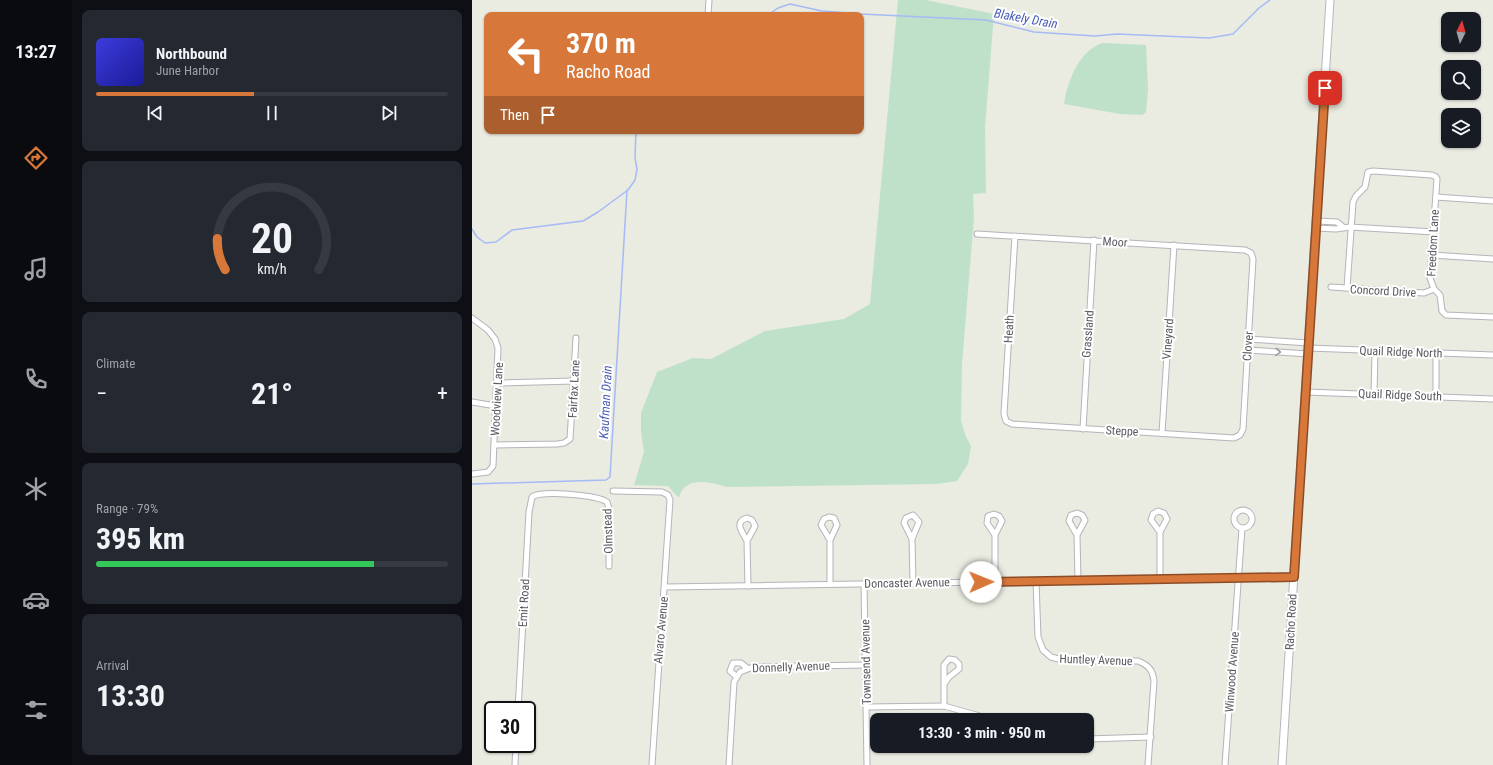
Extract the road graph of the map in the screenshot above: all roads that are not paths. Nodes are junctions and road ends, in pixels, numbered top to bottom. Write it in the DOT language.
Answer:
graph roads {
  1 [pos="708,0"];
  2 [pos="1330,0"];
  3 [pos="708,12"];
  4 [pos="1436,197"];
  5 [pos="1493,201"];
  6 [pos="1316,225"];
  7 [pos="1350,227"];
  8 [pos="1434,232"];
  9 [pos="977,234"];
  10 [pos="1015,236"];
  11 [pos="1094,240"];
  12 [pos="1174,245"];
  13 [pos="1252,253"];
  14 [pos="1432,255"];
  15 [pos="1493,259"];
  16 [pos="1331,288"];
  17 [pos="1347,288"];
  18 [pos="1434,289"];
  19 [pos="472,318"];
  20 [pos="1493,318"];
  21 [pos="576,338"];
  22 [pos="1248,339"];
  23 [pos="1309,348"];
  24 [pos="1248,350"];
  25 [pos="1375,351"];
  26 [pos="1436,353"];
  27 [pos="1493,355"];
  28 [pos="574,381"];
  29 [pos="498,383"];
  30 [pos="1306,392"];
  31 [pos="1374,394"];
  32 [pos="1436,396"];
  33 [pos="1493,398"];
  34 [pos="472,402"];
  35 [pos="496,406"];
  36 [pos="1006,421"];
  37 [pos="1083,429"];
  38 [pos="1162,433"];
  39 [pos="1238,437"];
  40 [pos="494,445"];
  41 [pos="472,474"];
  42 [pos="613,491"];
  43 [pos="601,498"];
  44 [pos="1242,528"];
  45 [pos="1160,532"];
  46 [pos="995,535"];
  47 [pos="1077,535"];
  48 [pos="912,539"];
  49 [pos="830,540"];
  50 [pos="747,541"];
  51 [pos="609,566"];
  52 [pos="1294,577"];
  53 [pos="1238,578"];
  54 [pos="1160,579"];
  55 [pos="1036,581"];
  56 [pos="1078,581"];
  57 [pos="995,582"];
  58 [pos="912,583"];
  59 [pos="830,584"];
  60 [pos="864,584"];
  61 [pos="748,586"];
  62 [pos="665,587"];
  63 [pos="866,665"];
  64 [pos="747,668"];
  65 [pos="737,677"];
  66 [pos="944,684"];
  67 [pos="518,701"];
  68 [pos="944,706"];
  69 [pos="866,707"];
  70 [pos="969,713"];
  71 [pos="1151,737"];
  72 [pos="1094,739"];
  73 [pos="516,753"];
  74 [pos="515,765"];
  75 [pos="652,765"];
  76 [pos="729,765"];
  77 [pos="867,765"];
  78 [pos="1148,765"];
  79 [pos="1225,765"];
  80 [pos="1282,765"];
  1 -- 3 [label="street"];
  2 -- 6 [label="street, Racho Road"];
  4 -- 5 [label="street"];
  4 -- 7 [label="street, Freedom Lane"];
  4 -- 8 [label="street, Freedom Lane"];
  6 -- 7 [label="street"];
  6 -- 23 [label="street, Racho Road"];
  7 -- 8 [label="street"];
  7 -- 17 [label="street"];
  8 -- 14 [label="street, Freedom Lane"];
  9 -- 10 [label="street, Moor"];
  10 -- 11 [label="street, Moor"];
  10 -- 36 [label="street, Heath"];
  11 -- 12 [label="street, Moor"];
  11 -- 37 [label="street, Grassland"];
  12 -- 13 [label="street, Moor"];
  12 -- 38 [label="street, Vineyard"];
  13 -- 22 [label="street, Clover"];
  14 -- 15 [label="street"];
  14 -- 18 [label="street, Freedom Lane"];
  16 -- 17 [label="street, Concord Drive"];
  17 -- 18 [label="street, Concord Drive"];
  18 -- 20 [label="street, Freedom Lane"];
  19 -- 29 [label="street, Woodview Lane"];
  21 -- 28 [label="street, Fairfax Lane"];
  22 -- 23 [label="street"];
  22 -- 24 [label="street, Clover"];
  24 -- 23 [label="street, one-way"];
  23 -- 25 [label="street, Quail Ridge North"];
  23 -- 30 [label="street, Racho Road"];
  24 -- 39 [label="street, Clover"];
  25 -- 26 [label="street, Quail Ridge North"];
  25 -- 31 [label="street"];
  26 -- 27 [label="street, Quail Ridge North"];
  26 -- 32 [label="street"];
  28 -- 29 [label="street"];
  28 -- 40 [label="street, Fairfax Lane"];
  29 -- 35 [label="street, Woodview Lane"];
  30 -- 31 [label="street, Quail Ridge South"];
  30 -- 52 [label="street, Racho Road"];
  31 -- 32 [label="street, Quail Ridge South"];
  32 -- 33 [label="street, Quail Ridge South"];
  34 -- 35 [label="street"];
  35 -- 40 [label="street, Woodview Lane"];
  36 -- 37 [label="street, Steppe"];
  37 -- 38 [label="street, Steppe"];
  38 -- 39 [label="street, Steppe"];
  40 -- 41 [label="street, Woodview Lane"];
  42 -- 62 [label="street, Alvaro Avenue"];
  43 -- 51 [label="street, Olmstead"];
  43 -- 67 [label="street, Emit Road"];
  44 -- 53 [label="street, Winwood Avenue"];
  45 -- 54 [label="street"];
  46 -- 57 [label="street"];
  47 -- 56 [label="street"];
  48 -- 58 [label="street"];
  49 -- 59 [label="street"];
  50 -- 61 [label="street"];
  52 -- 53 [label="street, Doncaster Avenue"];
  52 -- 80 [label="street, Racho Road"];
  53 -- 54 [label="street, Doncaster Avenue"];
  53 -- 79 [label="street, Winwood Avenue"];
  54 -- 56 [label="street, Doncaster Avenue"];
  55 -- 56 [label="street, Doncaster Avenue"];
  55 -- 57 [label="street, Doncaster Avenue"];
  55 -- 71 [label="street, Huntley Avenue"];
  57 -- 58 [label="street, Doncaster Avenue"];
  58 -- 60 [label="street, Doncaster Avenue"];
  59 -- 60 [label="street, Doncaster Avenue"];
  59 -- 61 [label="street, Doncaster Avenue"];
  60 -- 63 [label="street, Townsend Avenue"];
  61 -- 62 [label="street, Doncaster Avenue"];
  62 -- 75 [label="street, Alvaro Avenue"];
  63 -- 64 [label="street, Donnelly Avenue"];
  63 -- 69 [label="street, Townsend Avenue"];
  64 -- 65 [label="street, Donnelly Avenue"];
  64 -- 65 [label="street"];
  65 -- 76 [label="street, Donnelly Avenue"];
  66 -- 66 [label="street"];
  66 -- 68 [label="street"];
  68 -- 69 [label="street"];
  68 -- 70 [label="street"];
  69 -- 77 [label="street, Townsend Avenue"];
  71 -- 72 [label="street"];
  71 -- 78 [label="street"];
  73 -- 74 [label="street"];
}
